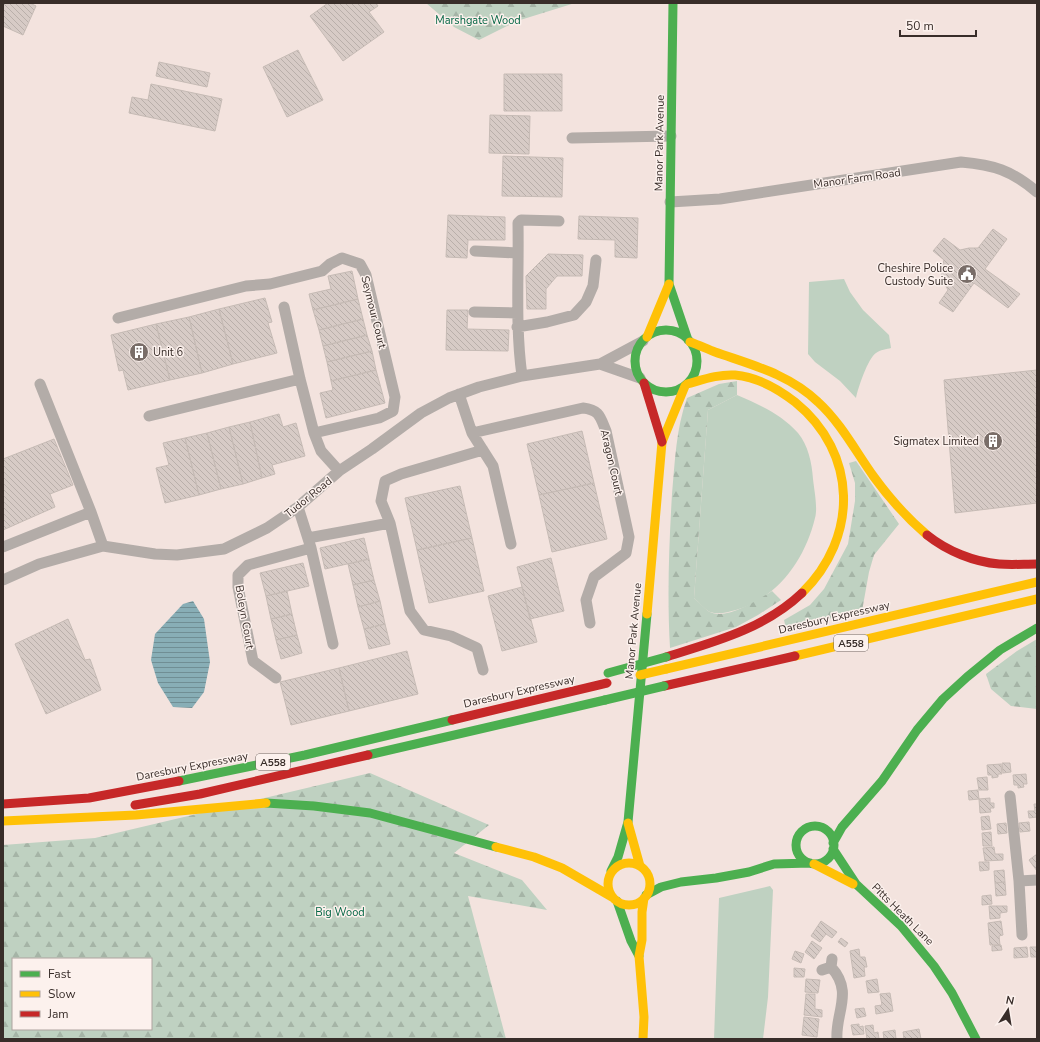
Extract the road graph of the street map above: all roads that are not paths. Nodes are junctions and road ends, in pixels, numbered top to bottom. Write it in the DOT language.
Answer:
graph roads {
  1 [pos="674,3"];
  2 [pos="670,136"];
  3 [pos="572,138"];
  4 [pos="1037,192"];
  5 [pos="670,202"];
  6 [pos="559,221"];
  7 [pos="475,251"];
  8 [pos="518,252"];
  9 [pos="596,260"];
  10 [pos="669,284"];
  11 [pos="284,307"];
  12 [pos="474,312"];
  13 [pos="517,313"];
  14 [pos="118,318"];
  15 [pos="517,326"];
  16 [pos="645,339"];
  17 [pos="689,341"];
  18 [pos="600,364"];
  19 [pos="522,376"];
  20 [pos="300,379"];
  21 [pos="642,380"];
  22 [pos="40,384"];
  23 [pos="686,385"];
  24 [pos="459,394"];
  25 [pos="149,416"];
  26 [pos="314,433"];
  27 [pos="472,433"];
  28 [pos="662,442"];
  29 [pos="483,450"];
  30 [pos="339,471"];
  31 [pos="298,507"];
  32 [pos="92,512"];
  33 [pos="390,522"];
  34 [pos="310,543"];
  35 [pos="511,544"];
  36 [pos="103,546"];
  37 [pos="3,547"];
  38 [pos="1037,564"];
  39 [pos="3,580"];
  40 [pos="1037,582"];
  41 [pos="1037,599"];
  42 [pos="590,623"];
  43 [pos="1037,628"];
  44 [pos="333,644"];
  45 [pos="483,670"];
  46 [pos="276,678"];
  47 [pos="629,678"];
  48 [pos="610,682"];
  49 [pos="539,699"];
  50 [pos="1010,796"];
  51 [pos="3,804"];
  52 [pos="3,821"];
  53 [pos="628,822"];
  54 [pos="798,837"];
  55 [pos="833,846"];
  56 [pos="774,864"];
  57 [pos="812,864"];
  58 [pos="642,868"];
  59 [pos="611,871"];
  60 [pos="1037,880"];
  61 [pos="1018,881"];
  62 [pos="680,882"];
  63 [pos="861,889"];
  64 [pos="645,896"];
  65 [pos="614,899"];
  66 [pos="1022,935"];
  67 [pos="639,956"];
  68 [pos="828,965"];
  69 [pos="643,1039"];
  70 [pos="837,1039"];
  71 [pos="976,1039"];
  1 -- 2 [label="main road, Manor Park Avenue"];
  2 -- 3 [label="street"];
  2 -- 5 [label="main road, Manor Park Avenue"];
  4 -- 5 [label="street, Manor Farm Road"];
  5 -- 10 [label="main road, Manor Park Avenue"];
  6 -- 8 [label="street"];
  7 -- 8 [label="street"];
  8 -- 13 [label="street"];
  9 -- 15 [label="street"];
  10 -- 16 [label="main road, Manor Park Avenue"];
  10 -- 17 [label="main road, Manor Park Avenue"];
  11 -- 20 [label="street"];
  12 -- 13 [label="street"];
  13 -- 15 [label="street"];
  14 -- 26 [label="street, Seymour Court"];
  15 -- 19 [label="street"];
  16 -- 17 [label="main road"];
  16 -- 18 [label="street, Tudor Road"];
  16 -- 21 [label="main road"];
  17 -- 23 [label="main road"];
  17 -- 38 [label="main road"];
  18 -- 19 [label="street, Tudor Road"];
  18 -- 21 [label="street, Tudor Road"];
  19 -- 24 [label="street, Tudor Road"];
  20 -- 25 [label="street"];
  20 -- 26 [label="street"];
  21 -- 23 [label="main road"];
  21 -- 28 [label="main road, Manor Park Avenue"];
  22 -- 32 [label="street"];
  23 -- 28 [label="main road, Manor Park Avenue"];
  23 -- 49 [label="main road, bridge"];
  24 -- 27 [label="street"];
  24 -- 30 [label="street, Tudor Road"];
  26 -- 30 [label="street"];
  27 -- 29 [label="street"];
  27 -- 42 [label="street, Aragon Court"];
  28 -- 53 [label="main road, Manor Park Avenue"];
  29 -- 33 [label="street"];
  29 -- 35 [label="street"];
  30 -- 31 [label="street, Tudor Road"];
  31 -- 34 [label="street"];
  31 -- 36 [label="street, Tudor Road"];
  32 -- 36 [label="street"];
  32 -- 37 [label="street"];
  33 -- 34 [label="street, Boleyn Court"];
  33 -- 45 [label="street"];
  34 -- 44 [label="street"];
  34 -- 46 [label="street, Boleyn Court"];
  36 -- 39 [label="street, Tudor Road"];
  40 -- 47 [label="main road, Daresbury Expressway / A558, bridge"];
  41 -- 52 [label="main road, A558, bridge"];
  43 -- 55 [label="main road"];
  48 -- 49 [label="main road, Daresbury Expressway / A558"];
  49 -- 51 [label="main road, Daresbury Expressway / A558"];
  50 -- 61 [label="street"];
  52 -- 65 [label="main road"];
  53 -- 58 [label="main road, Manor Park Avenue"];
  53 -- 59 [label="main road, Manor Park Avenue"];
  54 -- 55 [label="main road"];
  54 -- 56 [label="main road, Pitts Heath Lane"];
  54 -- 57 [label="main road"];
  55 -- 57 [label="main road"];
  55 -- 63 [label="main road, Pitts Heath Lane"];
  56 -- 57 [label="main road, Pitts Heath Lane"];
  56 -- 62 [label="main road, Pitts Heath Lane"];
  57 -- 63 [label="main road, Pitts Heath Lane"];
  58 -- 59 [label="main road"];
  58 -- 62 [label="main road, Pitts Heath Lane"];
  58 -- 64 [label="main road"];
  59 -- 65 [label="main road"];
  60 -- 61 [label="street"];
  61 -- 66 [label="street"];
  62 -- 64 [label="main road, Pitts Heath Lane"];
  63 -- 71 [label="main road, Pitts Heath Lane"];
  64 -- 65 [label="main road"];
  64 -- 67 [label="main road"];
  65 -- 67 [label="main road"];
  67 -- 69 [label="main road"];
  68 -- 70 [label="street"];
}
